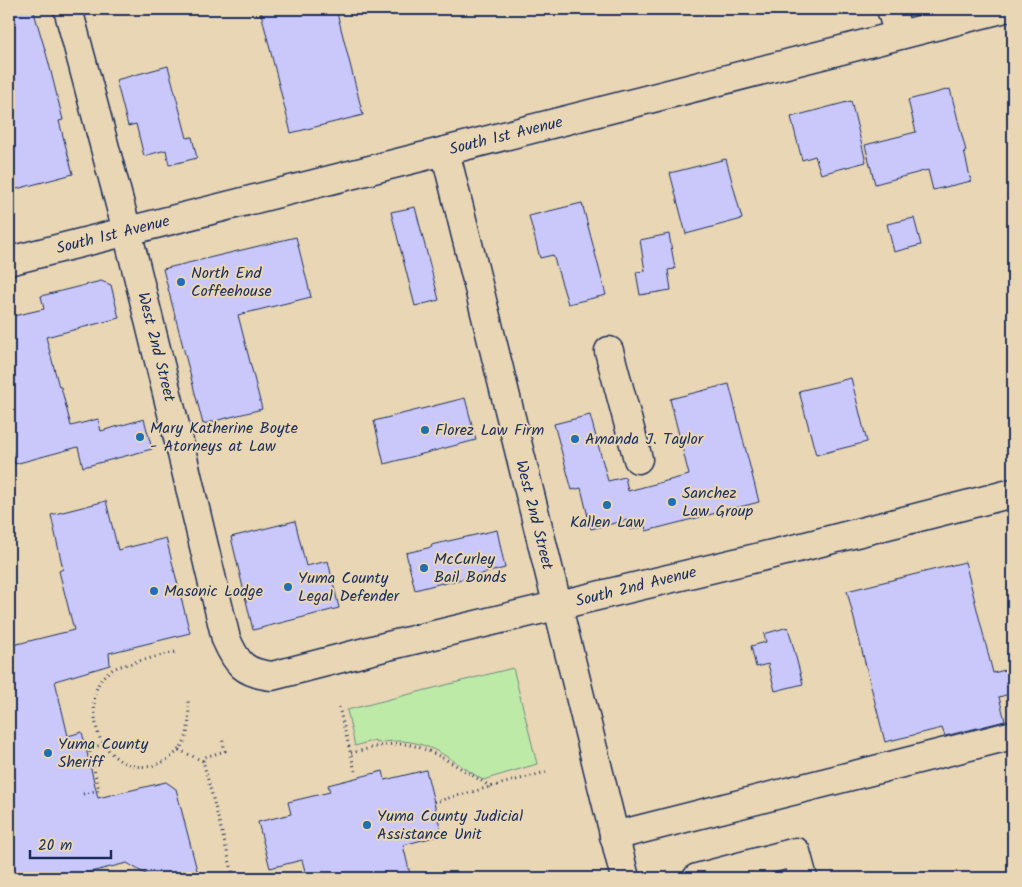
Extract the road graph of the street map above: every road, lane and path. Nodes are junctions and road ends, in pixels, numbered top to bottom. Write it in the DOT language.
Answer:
graph roads {
  1 [pos="68,9"];
  2 [pos="891,9"];
  3 [pos="1002,9"];
  4 [pos="900,35"];
  5 [pos="444,152"];
  6 [pos="127,231"];
  7 [pos="9,261"];
  8 [pos="608,351"];
  9 [pos="638,459"];
  10 [pos="1013,493"];
  11 [pos="557,606"];
  12 [pos="176,652"];
  13 [pos="258,674"];
  14 [pos="188,699"];
  15 [pos="339,707"];
  16 [pos="1013,735"];
  17 [pos="222,736"];
  18 [pos="104,744"];
  19 [pos="179,750"];
  20 [pos="351,753"];
  21 [pos="202,761"];
  22 [pos="355,771"];
  23 [pos="546,772"];
  24 [pos="491,787"];
  25 [pos="84,794"];
  26 [pos="434,802"];
  27 [pos="614,836"];
  28 [pos="234,878"];
  29 [pos="625,878"];
  30 [pos="697,878"];
  31 [pos="803,878"];
  1 -- 6 [label="street, West 2nd Street"];
  2 -- 4 [label="street"];
  3 -- 4 [label="street, South 1st Avenue"];
  4 -- 5 [label="street, South 1st Avenue"];
  5 -- 6 [label="street, South 1st Avenue"];
  5 -- 11 [label="street, West 2nd Street"];
  6 -- 7 [label="street, South 1st Avenue"];
  6 -- 13 [label="street, West 2nd Street"];
  8 -- 9 [label="street"];
  10 -- 11 [label="street, South 2nd Avenue"];
  11 -- 13 [label="street, South 2nd Avenue"];
  11 -- 27 [label="street, West 2nd Street"];
  12 -- 18 [label="path"];
  14 -- 19 [label="path"];
  15 -- 20 [label="path"];
  16 -- 27 [label="street"];
  17 -- 21 [label="path"];
  18 -- 19 [label="path"];
  18 -- 25 [label="path"];
  19 -- 21 [label="path"];
  20 -- 22 [label="path"];
  20 -- 24 [label="path"];
  21 -- 28 [label="path"];
  23 -- 24 [label="path"];
  24 -- 26 [label="path"];
  27 -- 29 [label="street, West 2nd Street"];
  30 -- 31 [label="street"];
}
